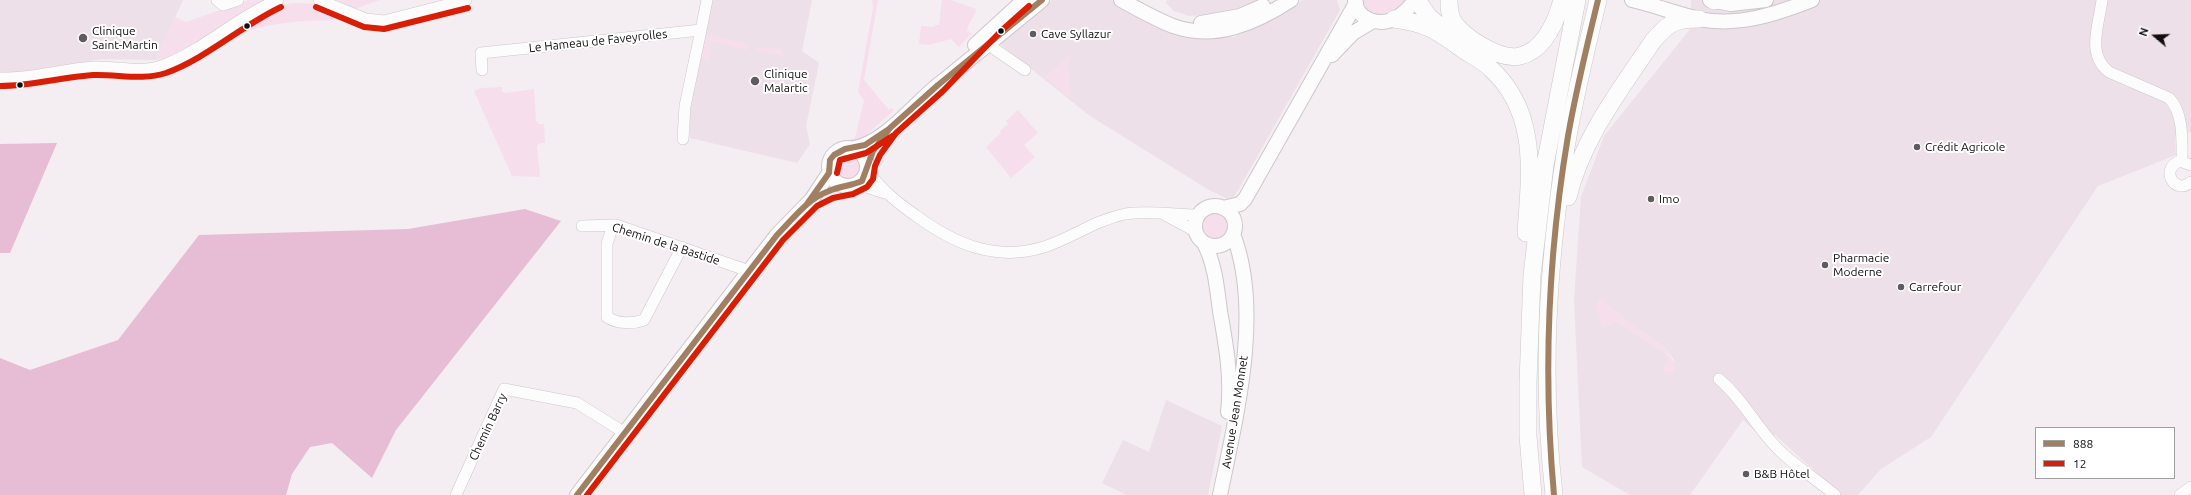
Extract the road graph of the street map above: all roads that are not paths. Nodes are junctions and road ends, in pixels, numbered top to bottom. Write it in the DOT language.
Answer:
graph roads {
  1 [pos="217,0"];
  2 [pos="238,0"];
  3 [pos="278,0"];
  4 [pos="319,0"];
  5 [pos="466,0"];
  6 [pos="707,0"];
  7 [pos="1024,0"];
  8 [pos="1042,0"];
  9 [pos="1121,0"];
  10 [pos="1137,0"];
  11 [pos="1274,0"];
  12 [pos="1291,0"];
  13 [pos="1416,0"];
  14 [pos="1449,0"];
  15 [pos="1562,0"];
  16 [pos="1577,0"];
  17 [pos="1598,0"];
  18 [pos="1632,0"];
  19 [pos="1663,0"];
  20 [pos="1712,0"];
  21 [pos="1766,0"];
  22 [pos="1812,0"];
  23 [pos="2102,0"];
  24 [pos="1356,2"];
  25 [pos="1650,4"];
  26 [pos="1394,19"];
  27 [pos="1699,19"];
  28 [pos="1373,21"];
  29 [pos="701,30"];
  30 [pos="985,41"];
  31 [pos="1509,57"];
  32 [pos="482,70"];
  33 [pos="1025,70"];
  34 [pos="1316,75"];
  35 [pos="0,78"];
  36 [pos="890,128"];
  37 [pos="682,139"];
  38 [pos="851,148"];
  39 [pos="2186,163"];
  40 [pos="867,167"];
  41 [pos="829,173"];
  42 [pos="2191,182"];
  43 [pos="851,186"];
  44 [pos="1253,187"];
  45 [pos="885,193"];
  46 [pos="812,199"];
  47 [pos="1223,208"];
  48 [pos="1162,214"];
  49 [pos="1198,215"];
  50 [pos="613,225"];
  51 [pos="582,226"];
  52 [pos="1234,230"];
  53 [pos="1195,231"];
  54 [pos="1204,243"];
  55 [pos="682,247"];
  56 [pos="749,271"];
  57 [pos="1546,332"];
  58 [pos="1719,379"];
  59 [pos="1528,383"];
  60 [pos="625,432"];
  61 [pos="2191,487"];
  62 [pos="456,495"];
  63 [pos="577,495"];
  64 [pos="1212,495"];
  65 [pos="1220,495"];
  66 [pos="1533,495"];
  67 [pos="1554,495"];
  68 [pos="1836,495"];
  69 [pos="2180,495"];
  1 -- 2 [label="street"];
  3 -- 35 [label="street"];
  4 -- 5 [label="street"];
  6 -- 29 [label="street"];
  7 -- 30 [label="main road"];
  8 -- 30 [label="main road"];
  9 -- 12 [label="main road"];
  10 -- 11 [label="main road"];
  13 -- 26 [label="main road"];
  13 -- 31 [label="highway"];
  14 -- 31 [label="highway"];
  15 -- 31 [label="highway"];
  16 -- 59 [label="highway"];
  17 -- 57 [label="highway"];
  18 -- 25 [label="main road"];
  19 -- 25 [label="main road"];
  20 -- 21 [label="main road"];
  22 -- 27 [label="main road"];
  23 -- 39 [label="street"];
  24 -- 28 [label="main road"];
  24 -- 34 [label="main road"];
  25 -- 27 [label="main road"];
  26 -- 28 [label="main road"];
  26 -- 59 [label="highway"];
  27 -- 57 [label="highway"];
  28 -- 34 [label="main road"];
  29 -- 32 [label="street, Le Hameau de Faveyrolles"];
  29 -- 37 [label="street"];
  30 -- 33 [label="street"];
  30 -- 36 [label="main road"];
  34 -- 44 [label="main road"];
  36 -- 38 [label="main road"];
  36 -- 40 [label="main road"];
  38 -- 40 [label="main road"];
  38 -- 41 [label="main road"];
  39 -- 42 [label="street"];
  40 -- 43 [label="main road"];
  40 -- 45 [label="street"];
  41 -- 43 [label="main road"];
  41 -- 46 [label="main road"];
  43 -- 45 [label="street"];
  43 -- 46 [label="main road"];
  44 -- 47 [label="main road"];
  44 -- 52 [label="main road"];
  45 -- 48 [label="street"];
  46 -- 56 [label="main road"];
  47 -- 49 [label="main road"];
  47 -- 52 [label="main road"];
  48 -- 49 [label="street"];
  48 -- 53 [label="street"];
  49 -- 53 [label="main road"];
  50 -- 51 [label="street, Chemin de la Bastide"];
  50 -- 55 [label="street, Chemin de la Bastide"];
  50 -- 55 [label="street"];
  52 -- 54 [label="main road"];
  52 -- 65 [label="main road, Avenue Jean Monnet"];
  53 -- 54 [label="main road"];
  54 -- 64 [label="main road, Avenue Jean Monnet"];
  55 -- 56 [label="street, Chemin de la Bastide"];
  56 -- 60 [label="main road"];
  57 -- 67 [label="highway"];
  58 -- 68 [label="street"];
  59 -- 66 [label="highway"];
  60 -- 62 [label="street, Chemin Barry"];
  60 -- 63 [label="main road"];
  61 -- 69 [label="street"];
}
